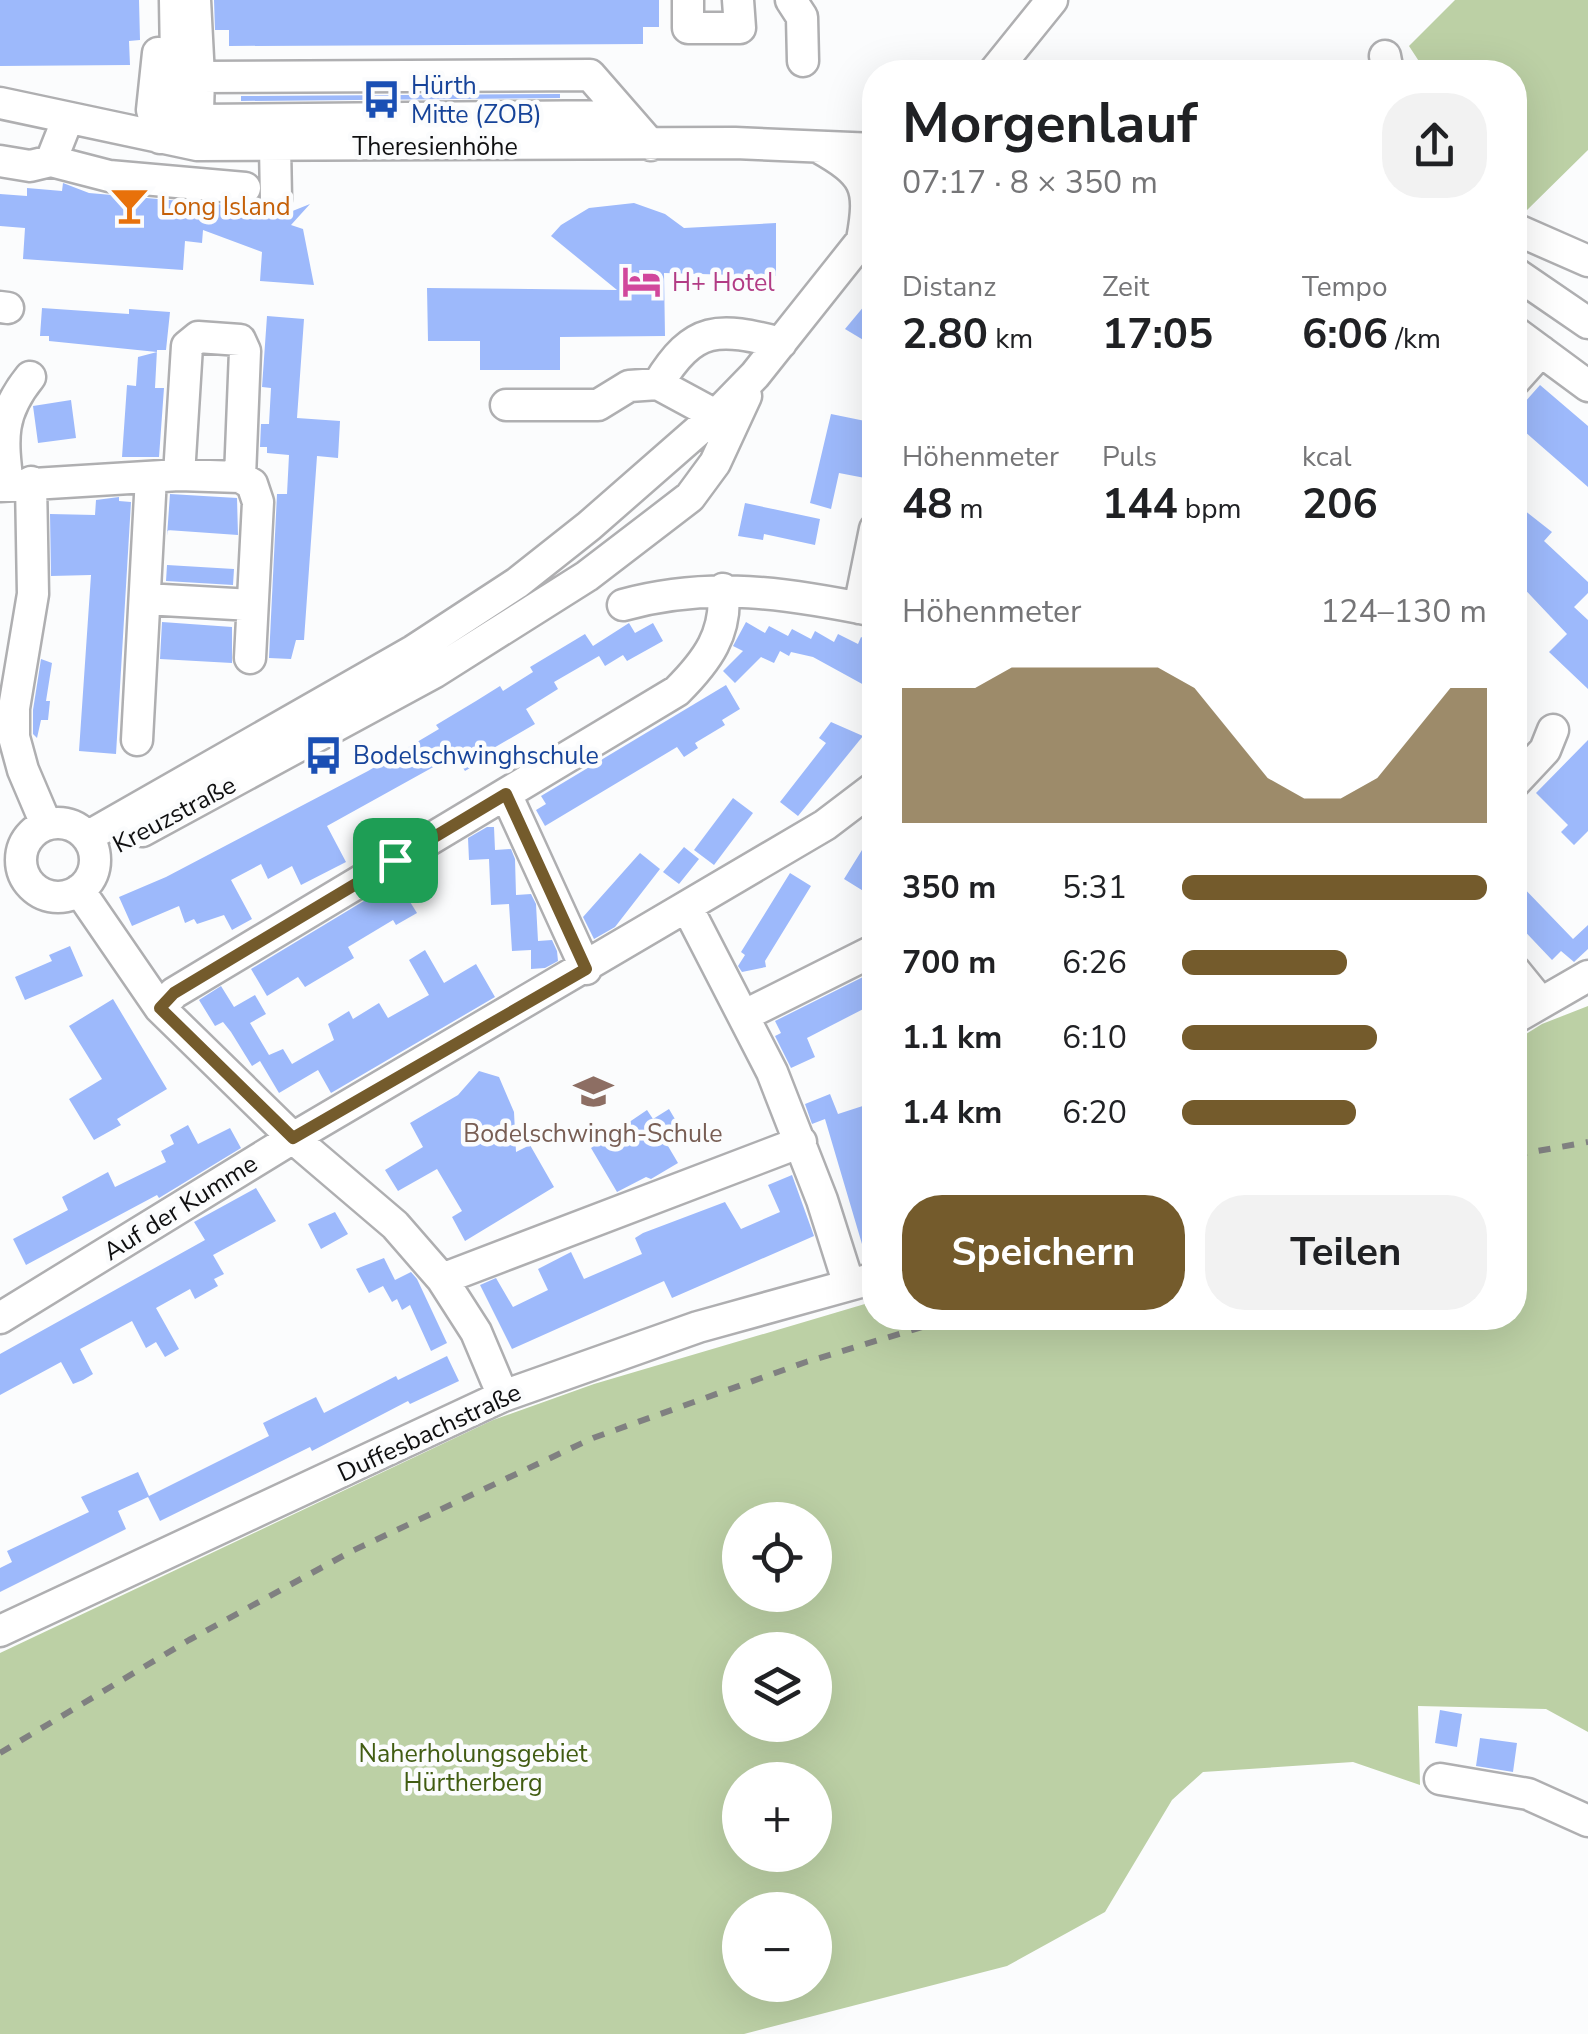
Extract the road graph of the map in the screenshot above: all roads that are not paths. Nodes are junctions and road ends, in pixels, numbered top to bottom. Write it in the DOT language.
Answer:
graph roads {
  1 [pos="156,0"];
  2 [pos="175,0"];
  3 [pos="194,0"];
  4 [pos="688,0"];
  5 [pos="738,0"];
  6 [pos="791,0"];
  7 [pos="1052,0"];
  8 [pos="1024,36"];
  9 [pos="803,60"];
  10 [pos="1004,60"];
  11 [pos="1023,60"];
  12 [pos="199,77"];
  13 [pos="0,103"];
  14 [pos="624,116"];
  15 [pos="68,118"];
  16 [pos="197,132"];
  17 [pos="160,138"];
  18 [pos="651,145"];
  19 [pos="275,146"];
  20 [pos="816,146"];
  21 [pos="862,148"];
  22 [pos="0,161"];
  23 [pos="50,161"];
  24 [pos="862,179"];
  25 [pos="245,188"];
  26 [pos="276,200"];
  27 [pos="1527,234"];
  28 [pos="862,240"];
  29 [pos="1588,260"];
  30 [pos="1527,280"];
  31 [pos="1588,323"];
  32 [pos="1588,339"];
  33 [pos="1527,341"];
  34 [pos="781,343"];
  35 [pos="1541,351"];
  36 [pos="1527,367"];
  37 [pos="30,377"];
  38 [pos="1578,379"];
  39 [pos="658,384"];
  40 [pos="506,405"];
  41 [pos="725,419"];
  42 [pos="165,476"];
  43 [pos="240,477"];
  44 [pos="13,484"];
  45 [pos="723,589"];
  46 [pos="145,599"];
  47 [pos="252,604"];
  48 [pos="623,605"];
  49 [pos="862,608"];
  50 [pos="250,658"];
  51 [pos="1554,730"];
  52 [pos="137,740"];
  53 [pos="1527,769"];
  54 [pos="506,794"];
  55 [pos="862,797"];
  56 [pos="46,824"];
  57 [pos="91,846"];
  58 [pos="12,881"];
  59 [pos="79,890"];
  60 [pos="688,909"];
  61 [pos="862,956"];
  62 [pos="586,969"];
  63 [pos="1588,976"];
  64 [pos="160,1008"];
  65 [pos="1528,1010"];
  66 [pos="744,1014"];
  67 [pos="293,1138"];
  68 [pos="800,1142"];
  69 [pos="442,1279"];
  70 [pos="862,1281"];
  71 [pos="0,1318"];
  72 [pos="504,1396"];
  73 [pos="0,1630"];
  74 [pos="1440,1778"];
  75 [pos="1588,1821"];
  1 -- 17 [label="street"];
  2 -- 17 [label="street"];
  3 -- 12 [label="street"];
  4 -- 5 [label="street"];
  6 -- 9 [label="street"];
  7 -- 8 [label="street"];
  8 -- 10 [label="street"];
  8 -- 11 [label="street"];
  12 -- 14 [label="street"];
  12 -- 16 [label="street"];
  13 -- 15 [label="street, Theresienhöhe"];
  14 -- 16 [label="street"];
  14 -- 18 [label="street"];
  15 -- 17 [label="street, Theresienhöhe"];
  15 -- 23 [label="street"];
  16 -- 17 [label="street, Theresienhöhe"];
  16 -- 19 [label="street, Theresienhöhe"];
  18 -- 19 [label="street, Theresienhöhe"];
  18 -- 20 [label="street, Theresienhöhe"];
  19 -- 26 [label="street"];
  20 -- 21 [label="street, Theresienhöhe"];
  20 -- 24 [label="street, Kreuzstraße"];
  22 -- 23 [label="street"];
  23 -- 25 [label="street"];
  27 -- 29 [label="street"];
  28 -- 34 [label="street, Kreuzstraße"];
  30 -- 31 [label="street"];
  32 -- 38 [label="street"];
  33 -- 35 [label="street"];
  34 -- 39 [label="street"];
  34 -- 41 [label="street, Kreuzstraße"];
  35 -- 36 [label="street"];
  35 -- 38 [label="street"];
  37 -- 44 [label="street"];
  39 -- 40 [label="street"];
  39 -- 41 [label="street"];
  41 -- 57 [label="street, Kreuzstraße"];
  41 -- 57 [label="street, Kreuzstraße"];
  42 -- 43 [label="street"];
  42 -- 43 [label="street"];
  42 -- 44 [label="street"];
  42 -- 46 [label="street"];
  43 -- 47 [label="street"];
  44 -- 56 [label="street"];
  45 -- 48 [label="street"];
  45 -- 49 [label="street"];
  45 -- 54 [label="street"];
  46 -- 47 [label="street"];
  46 -- 52 [label="street"];
  47 -- 50 [label="street"];
  51 -- 53 [label="street"];
  54 -- 62 [label="street"];
  54 -- 64 [label="street"];
  55 -- 60 [label="street, Auf der Kumme"];
  56 -- 57 [label="street"];
  56 -- 58 [label="street"];
  57 -- 59 [label="street"];
  58 -- 59 [label="street"];
  59 -- 64 [label="street"];
  60 -- 62 [label="street, Auf der Kumme"];
  60 -- 66 [label="street"];
  61 -- 66 [label="street"];
  62 -- 67 [label="street, Auf der Kumme"];
  63 -- 65 [label="street"];
  64 -- 67 [label="street"];
  66 -- 68 [label="street"];
  67 -- 69 [label="street"];
  67 -- 71 [label="street, Auf der Kumme"];
  68 -- 69 [label="street"];
  68 -- 70 [label="street"];
  69 -- 72 [label="street"];
  70 -- 72 [label="street, Duffesbachstraße"];
  72 -- 73 [label="street, Duffesbachstraße"];
  74 -- 75 [label="street"];
}
